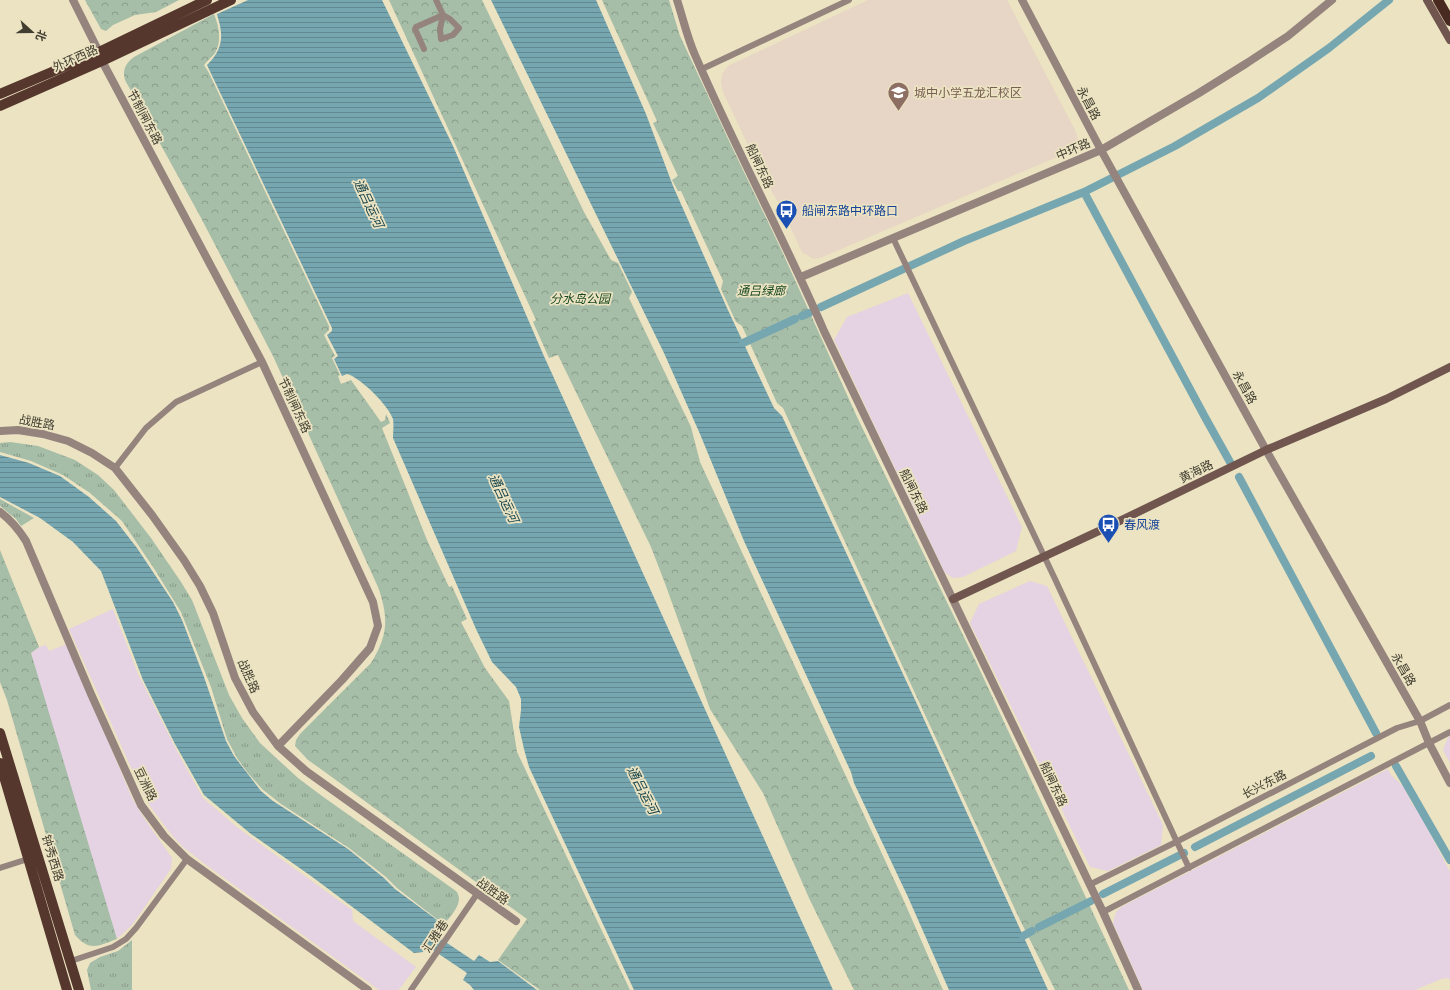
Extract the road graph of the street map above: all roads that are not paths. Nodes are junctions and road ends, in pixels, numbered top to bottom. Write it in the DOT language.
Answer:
graph roads {
  1 [pos="73,0"];
  2 [pos="207,0"];
  3 [pos="231,0"];
  4 [pos="436,0"];
  5 [pos="676,0"];
  6 [pos="849,0"];
  7 [pos="1022,0"];
  8 [pos="1332,0"];
  9 [pos="1427,0"];
  10 [pos="1438,0"];
  11 [pos="1450,21"];
  12 [pos="159,28"];
  13 [pos="1450,40"];
  14 [pos="424,49"];
  15 [pos="101,56"];
  16 [pos="702,69"];
  17 [pos="0,94"];
  18 [pos="0,106"];
  19 [pos="1101,150"];
  20 [pos="893,238"];
  21 [pos="801,277"];
  22 [pos="262,362"];
  23 [pos="1450,367"];
  24 [pos="0,431"];
  25 [pos="1266,450"];
  26 [pos="115,468"];
  27 [pos="0,512"];
  28 [pos="1044,557"];
  29 [pos="953,599"];
  30 [pos="1450,705"];
  31 [pos="1420,721"];
  32 [pos="1450,732"];
  33 [pos="0,733"];
  34 [pos="1429,743"];
  35 [pos="278,746"];
  36 [pos="0,763"];
  37 [pos="1450,783"];
  38 [pos="1176,842"];
  39 [pos="39,856"];
  40 [pos="28,859"];
  41 [pos="186,859"];
  42 [pos="0,868"];
  43 [pos="1189,868"];
  44 [pos="1089,885"];
  45 [pos="476,894"];
  46 [pos="1103,912"];
  47 [pos="516,921"];
  48 [pos="71,960"];
  49 [pos="67,990"];
  50 [pos="79,990"];
  51 [pos="368,990"];
  52 [pos="411,990"];
  53 [pos="1138,990"];
  1 -- 15 [label="street, 节制闸东路"];
  2 -- 12 [label="main road"];
  3 -- 12 [label="main road"];
  4 -- 14 [label="street"];
  5 -- 16 [label="street, 船闸东路"];
  6 -- 16 [label="street"];
  7 -- 19 [label="street, 永昌路"];
  8 -- 19 [label="street, 中环路"];
  9 -- 13 [label="main road"];
  10 -- 11 [label="highway"];
  12 -- 15 [label="main road, 外环西路"];
  15 -- 17 [label="main road, 外环西路"];
  15 -- 18 [label="main road, 外环西路"];
  15 -- 22 [label="street, 节制闸东路"];
  16 -- 21 [label="street, 船闸东路"];
  19 -- 20 [label="street, 中环路"];
  19 -- 25 [label="street, 永昌路"];
  20 -- 21 [label="street, 中环路"];
  20 -- 28 [label="street"];
  21 -- 29 [label="street, 船闸东路"];
  22 -- 26 [label="street"];
  22 -- 35 [label="street, 节制闸东路"];
  23 -- 25 [label="main road, 黄海路"];
  24 -- 26 [label="street, 战胜路"];
  25 -- 28 [label="main road, 黄海路"];
  25 -- 31 [label="street, 永昌路"];
  26 -- 35 [label="street, 战胜路"];
  27 -- 41 [label="street, 豆洲路"];
  28 -- 29 [label="main road, 黄海路"];
  28 -- 38 [label="street"];
  29 -- 44 [label="street, 船闸东路"];
  30 -- 31 [label="street, 长兴东路"];
  31 -- 34 [label="street, 永昌路"];
  31 -- 38 [label="street, 长兴东路"];
  32 -- 34 [label="street"];
  33 -- 39 [label="main road, 钟秀西路"];
  34 -- 37 [label="street, 永昌路"];
  34 -- 43 [label="street"];
  35 -- 45 [label="street, 战胜路"];
  36 -- 40 [label="main road, 钟秀西路"];
  38 -- 43 [label="street"];
  38 -- 44 [label="street, 长兴东路"];
  39 -- 40 [label="street"];
  39 -- 48 [label="main road, 钟秀西路"];
  40 -- 42 [label="street"];
  40 -- 49 [label="main road, 钟秀西路"];
  41 -- 48 [label="street"];
  41 -- 51 [label="street, 豆洲路"];
  43 -- 46 [label="street"];
  44 -- 46 [label="street, 船闸东路"];
  45 -- 47 [label="street, 战胜路"];
  45 -- 52 [label="street, 汇雅巷"];
  46 -- 53 [label="street, 船闸东路"];
  48 -- 50 [label="main road, 钟秀西路"];
}
